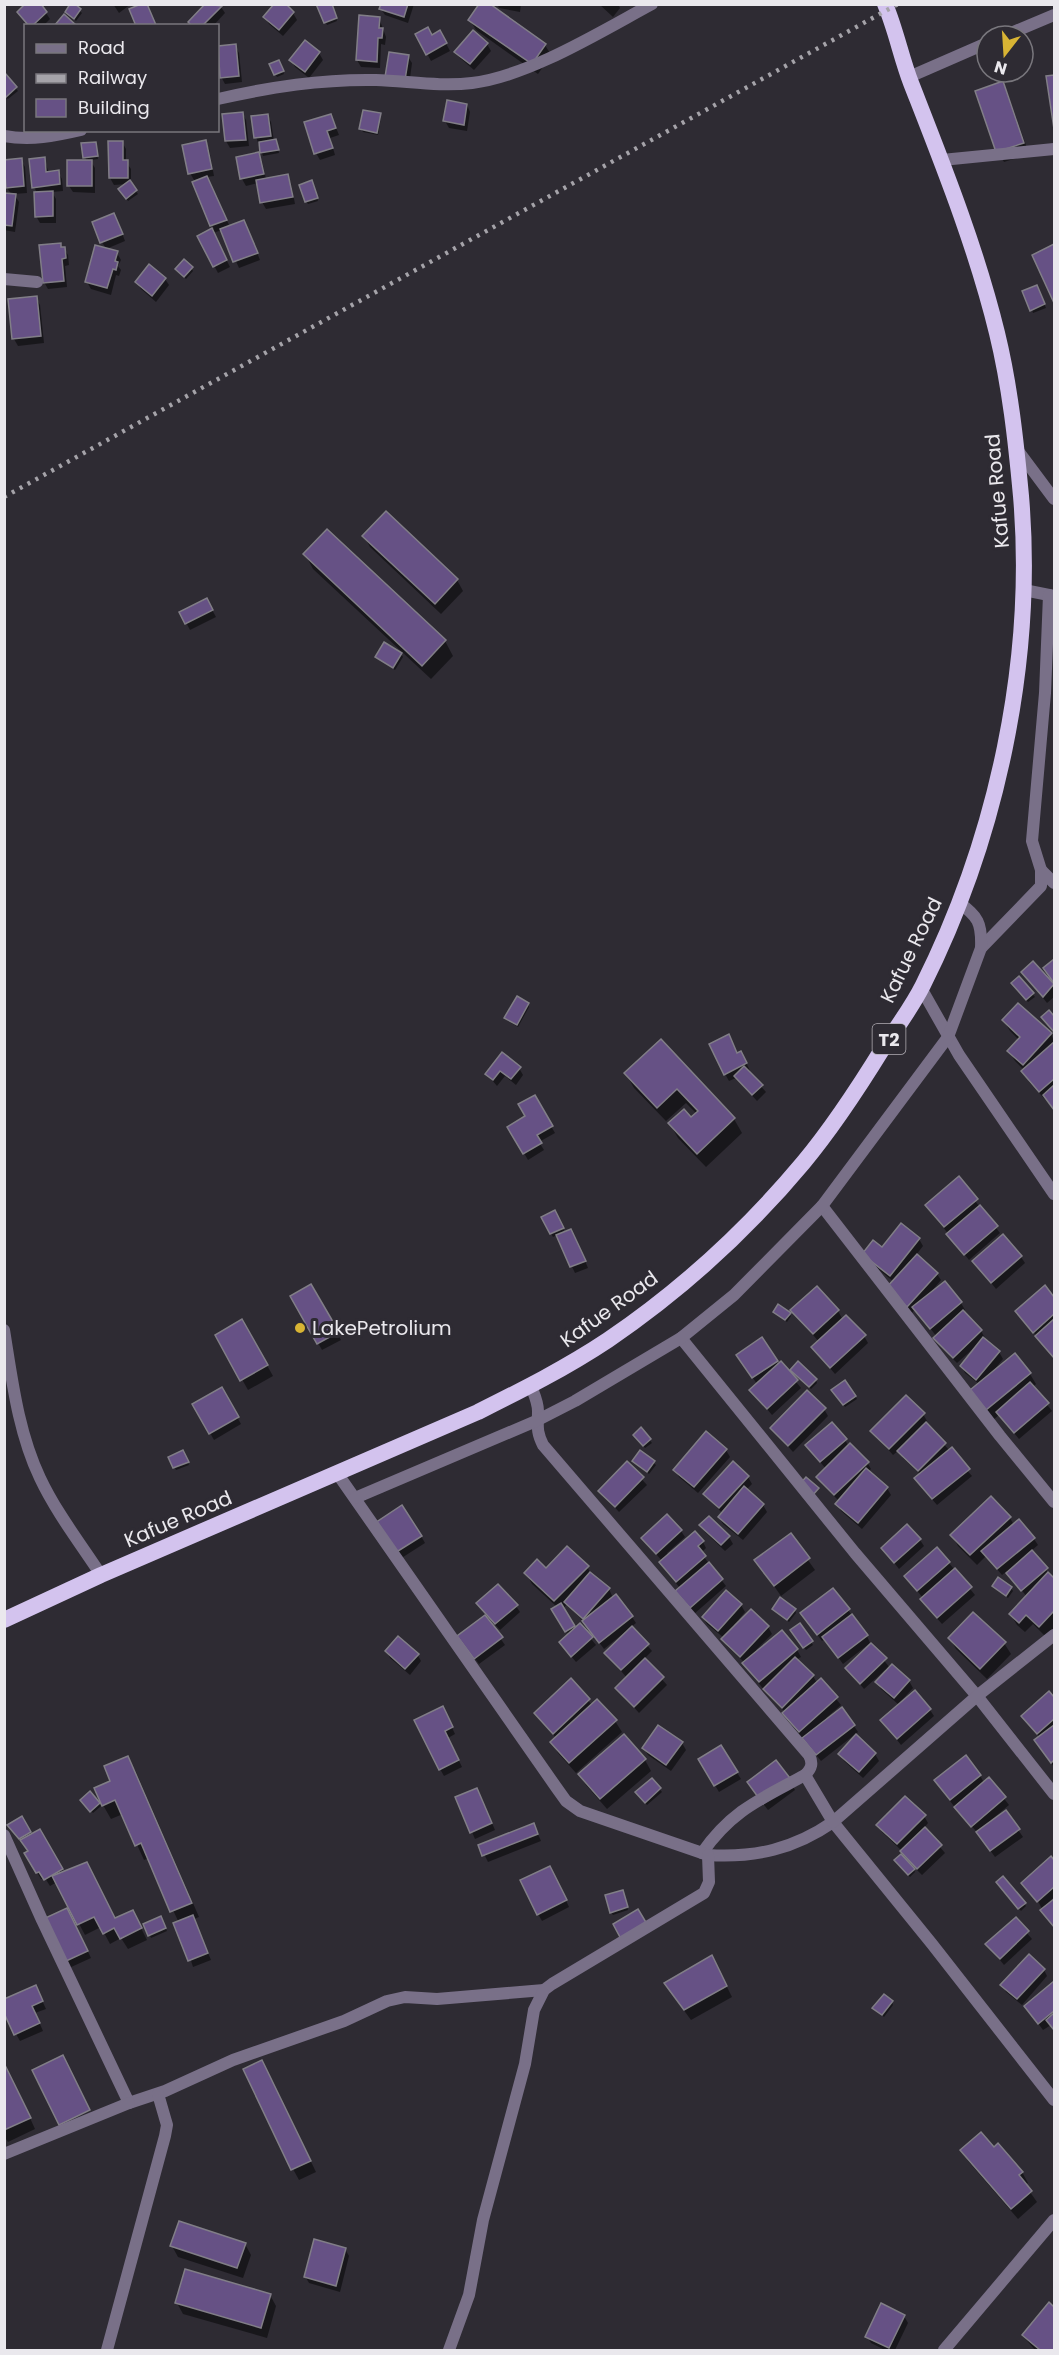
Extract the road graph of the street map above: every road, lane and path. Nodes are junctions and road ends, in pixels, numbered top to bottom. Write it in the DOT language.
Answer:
graph roads {
  1 [pos="652,4"];
  2 [pos="885,4"];
  3 [pos="1054,15"];
  4 [pos="1033,24"];
  5 [pos="975,49"];
  6 [pos="909,77"];
  7 [pos="219,99"];
  8 [pos="71,132"];
  9 [pos="4,136"];
  10 [pos="1054,149"];
  11 [pos="942,160"];
  12 [pos="4,279"];
  13 [pos="38,282"];
  14 [pos="1016,447"];
  15 [pos="1054,499"];
  16 [pos="1024,590"];
  17 [pos="1052,596"];
  18 [pos="1041,870"];
  19 [pos="1054,883"];
  20 [pos="958,902"];
  21 [pos="981,948"];
  22 [pos="921,988"];
  23 [pos="948,1037"];
  24 [pos="1054,1194"];
  25 [pos="822,1206"];
  26 [pos="4,1330"];
  27 [pos="681,1338"];
  28 [pos="531,1386"];
  29 [pos="536,1421"];
  30 [pos="337,1473"];
  31 [pos="355,1498"];
  32 [pos="1054,1502"];
  33 [pos="101,1575"];
  34 [pos="4,1620"];
  35 [pos="1054,1635"];
  36 [pos="977,1696"];
  37 [pos="805,1775"];
  38 [pos="1054,1794"];
  39 [pos="833,1822"];
  40 [pos="4,1836"];
  41 [pos="705,1854"];
  42 [pos="544,1990"];
  43 [pos="158,2094"];
  44 [pos="1054,2100"];
  45 [pos="129,2103"];
  46 [pos="4,2154"];
  47 [pos="1054,2220"];
  48 [pos="107,2350"];
  49 [pos="449,2350"];
  50 [pos="944,2350"];
  1 -- 7 [label="street"];
  2 -- 6 [label="highway, Kafue Road / T2"];
  3 -- 4 [label="street"];
  5 -- 6 [label="street"];
  6 -- 11 [label="highway, Kafue Road / T2"];
  8 -- 9 [label="street"];
  10 -- 11 [label="street"];
  11 -- 14 [label="highway, Kafue Road / T2"];
  12 -- 13 [label="street"];
  14 -- 15 [label="street"];
  14 -- 16 [label="highway, Kafue Road / T2"];
  16 -- 17 [label="street"];
  16 -- 20 [label="highway, Kafue Road / T2"];
  17 -- 18 [label="street"];
  18 -- 19 [label="street"];
  18 -- 21 [label="street"];
  20 -- 21 [label="street"];
  20 -- 22 [label="highway, Kafue Road / T2"];
  21 -- 23 [label="street"];
  22 -- 23 [label="street"];
  22 -- 28 [label="highway, Kafue Road / T2"];
  23 -- 24 [label="street"];
  23 -- 25 [label="street"];
  25 -- 27 [label="street"];
  25 -- 32 [label="street"];
  26 -- 33 [label="street"];
  27 -- 29 [label="street"];
  27 -- 36 [label="street"];
  28 -- 29 [label="street"];
  28 -- 30 [label="highway, Kafue Road / T2"];
  29 -- 31 [label="street"];
  29 -- 37 [label="street"];
  30 -- 31 [label="street"];
  30 -- 33 [label="highway, Kafue Road / T2"];
  31 -- 41 [label="street"];
  33 -- 34 [label="highway, Kafue Road / T2"];
  35 -- 36 [label="street"];
  36 -- 38 [label="street"];
  36 -- 39 [label="street"];
  37 -- 39 [label="street"];
  37 -- 41 [label="street"];
  39 -- 41 [label="street"];
  39 -- 44 [label="street"];
  40 -- 45 [label="street"];
  41 -- 42 [label="street"];
  42 -- 43 [label="street"];
  42 -- 49 [label="street"];
  43 -- 45 [label="street"];
  43 -- 48 [label="street"];
  45 -- 46 [label="street"];
  47 -- 50 [label="street"];
}
